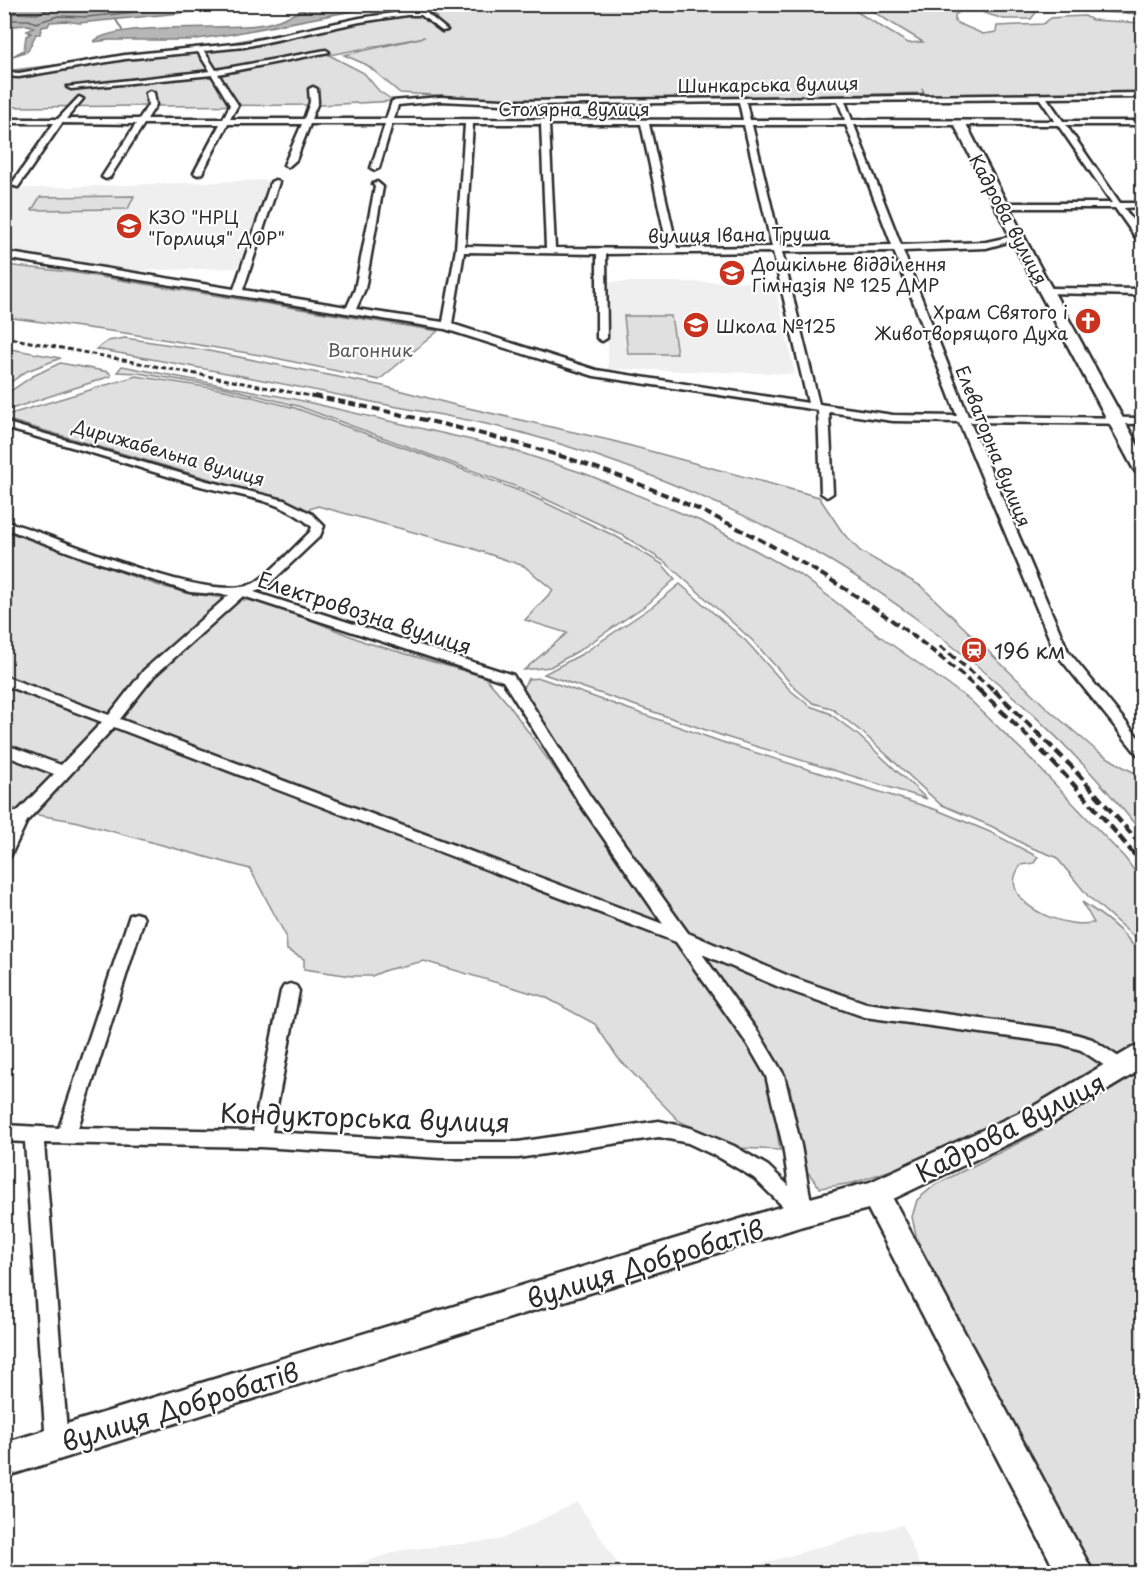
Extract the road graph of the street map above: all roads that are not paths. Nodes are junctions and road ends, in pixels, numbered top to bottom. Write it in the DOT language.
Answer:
graph roads {
  1 [pos="444,30"];
  2 [pos="200,50"];
  3 [pos="326,52"];
  4 [pos="213,73"];
  5 [pos="4,74"];
  6 [pos="71,87"];
  7 [pos="313,89"];
  8 [pos="150,93"];
  9 [pos="944,96"];
  10 [pos="1042,96"];
  11 [pos="1142,96"];
  12 [pos="840,98"];
  13 [pos="79,99"];
  14 [pos="742,100"];
  15 [pos="949,106"];
  16 [pos="957,119"];
  17 [pos="4,122"];
  18 [pos="59,122"];
  19 [pos="141,122"];
  20 [pos="225,123"];
  21 [pos="306,123"];
  22 [pos="387,123"];
  23 [pos="469,123"];
  24 [pos="546,123"];
  25 [pos="1061,123"];
  26 [pos="1143,123"];
  27 [pos="645,124"];
  28 [pos="749,124"];
  29 [pos="851,124"];
  30 [pos="288,165"];
  31 [pos="375,168"];
  32 [pos="198,173"];
  33 [pos="106,177"];
  34 [pos="275,182"];
  35 [pos="377,184"];
  36 [pos="15,185"];
  37 [pos="1119,205"];
  38 [pos="1143,205"];
  39 [pos="1002,206"];
  40 [pos="1018,238"];
  41 [pos="1143,240"];
  42 [pos="986,245"];
  43 [pos="900,248"];
  44 [pos="460,249"];
  45 [pos="551,249"];
  46 [pos="778,250"];
  47 [pos="601,251"];
  48 [pos="673,251"];
  49 [pos="4,255"];
  50 [pos="1027,256"];
  51 [pos="238,291"];
  52 [pos="1047,291"];
  53 [pos="1143,292"];
  54 [pos="351,309"];
  55 [pos="447,326"];
  56 [pos="602,338"];
  57 [pos="818,407"];
  58 [pos="964,420"];
  59 [pos="1117,421"];
  60 [pos="1143,421"];
  61 [pos="4,425"];
  62 [pos="1143,468"];
  63 [pos="826,493"];
  64 [pos="4,524"];
  65 [pos="240,592"];
  66 [pos="4,680"];
  67 [pos="111,721"];
  68 [pos="4,749"];
  69 [pos="1143,751"];
  70 [pos="64,772"];
  71 [pos="4,817"];
  72 [pos="21,818"];
  73 [pos="4,853"];
  74 [pos="136,919"];
  75 [pos="680,937"];
  76 [pos="290,991"];
  77 [pos="1133,1062"];
  78 [pos="4,1132"];
  79 [pos="34,1135"];
  80 [pos="66,1136"];
  81 [pos="261,1139"];
  82 [pos="875,1194"];
  83 [pos="804,1213"];
  84 [pos="57,1444"];
  85 [pos="4,1460"];
  86 [pos="1076,1574"];
  1 -- 2 [label="street"];
  2 -- 4 [label="street"];
  2 -- 5 [label="street"];
  3 -- 4 [label="street"];
  4 -- 6 [label="street"];
  4 -- 20 [label="street"];
  7 -- 21 [label="street"];
  8 -- 19 [label="street"];
  9 -- 10 [label="street, Шинкарська вулиця"];
  9 -- 12 [label="street, Шинкарська вулиця"];
  9 -- 15 [label="street"];
  10 -- 11 [label="street, Шинкарська вулиця"];
  10 -- 25 [label="street"];
  12 -- 14 [label="street, Шинкарська вулиця"];
  12 -- 29 [label="street, Елеваторна вулиця"];
  13 -- 18 [label="street"];
  14 -- 22 [label="street, Шинкарська вулиця"];
  14 -- 28 [label="street"];
  16 -- 25 [label="street, Столярна вулиця"];
  16 -- 29 [label="street, Столярна вулиця"];
  16 -- 39 [label="street, Кадрова вулиця"];
  17 -- 18 [label="street, Столярна вулиця"];
  18 -- 19 [label="street, Столярна вулиця"];
  18 -- 36 [label="street"];
  19 -- 20 [label="street, Столярна вулиця"];
  19 -- 33 [label="street"];
  20 -- 21 [label="street, Столярна вулиця"];
  20 -- 32 [label="street"];
  21 -- 22 [label="street, Столярна вулиця"];
  21 -- 30 [label="street"];
  22 -- 23 [label="street, Столярна вулиця"];
  22 -- 31 [label="street"];
  23 -- 24 [label="street, Столярна вулиця"];
  23 -- 44 [label="street"];
  24 -- 27 [label="street, Столярна вулиця"];
  24 -- 45 [label="street"];
  25 -- 26 [label="street, Столярна вулиця"];
  25 -- 37 [label="street"];
  27 -- 28 [label="street, Столярна вулиця"];
  27 -- 48 [label="street"];
  28 -- 29 [label="street, Столярна вулиця"];
  28 -- 46 [label="street"];
  29 -- 43 [label="street, Елеваторна вулиця"];
  34 -- 51 [label="street"];
  35 -- 54 [label="street"];
  37 -- 38 [label="street"];
  37 -- 39 [label="street"];
  37 -- 41 [label="street"];
  39 -- 40 [label="street, Кадрова вулиця"];
  40 -- 42 [label="street, вулиця Івана Труша"];
  40 -- 50 [label="street, Кадрова вулиця"];
  42 -- 43 [label="street, вулиця Івана Труша"];
  42 -- 50 [label="street"];
  43 -- 46 [label="street, вулиця Івана Труша"];
  43 -- 58 [label="street, Елеваторна вулиця"];
  44 -- 45 [label="street, вулиця Івана Труша"];
  44 -- 55 [label="street"];
  45 -- 47 [label="street, вулиця Івана Труша"];
  46 -- 48 [label="street, вулиця Івана Труша"];
  46 -- 57 [label="street"];
  47 -- 48 [label="street, вулиця Івана Труша"];
  47 -- 56 [label="street"];
  49 -- 51 [label="street"];
  50 -- 52 [label="street, Кадрова вулиця"];
  51 -- 54 [label="street"];
  52 -- 53 [label="street"];
  52 -- 59 [label="street, Кадрова вулиця"];
  54 -- 55 [label="street"];
  55 -- 57 [label="street"];
  57 -- 58 [label="street"];
  57 -- 63 [label="street"];
  58 -- 59 [label="street"];
  58 -- 69 [label="street, Елеваторна вулиця"];
  59 -- 60 [label="street"];
  59 -- 62 [label="street, Кадрова вулиця"];
  61 -- 65 [label="street, Дирижабельна вулиця"];
  64 -- 65 [label="street, Електровозна вулиця"];
  65 -- 67 [label="street"];
  65 -- 75 [label="street, Електровозна вулиця"];
  66 -- 67 [label="street"];
  67 -- 70 [label="street"];
  67 -- 75 [label="street"];
  68 -- 70 [label="street"];
  70 -- 72 [label="street"];
  71 -- 72 [label="street"];
  72 -- 73 [label="street"];
  74 -- 80 [label="street"];
  75 -- 77 [label="street"];
  75 -- 83 [label="street"];
  76 -- 81 [label="street"];
  77 -- 82 [label="street, Кадрова вулиця"];
  78 -- 79 [label="street, Кондукторська вулиця"];
  79 -- 80 [label="street, Кондукторська вулиця"];
  79 -- 84 [label="street"];
  80 -- 81 [label="street, Кондукторська вулиця"];
  81 -- 83 [label="street, Кондукторська вулиця"];
  82 -- 83 [label="street, вулиця Добробатів"];
  82 -- 86 [label="street"];
  83 -- 84 [label="street, вулиця Добробатів"];
  84 -- 85 [label="street, вулиця Добробатів"];
}
